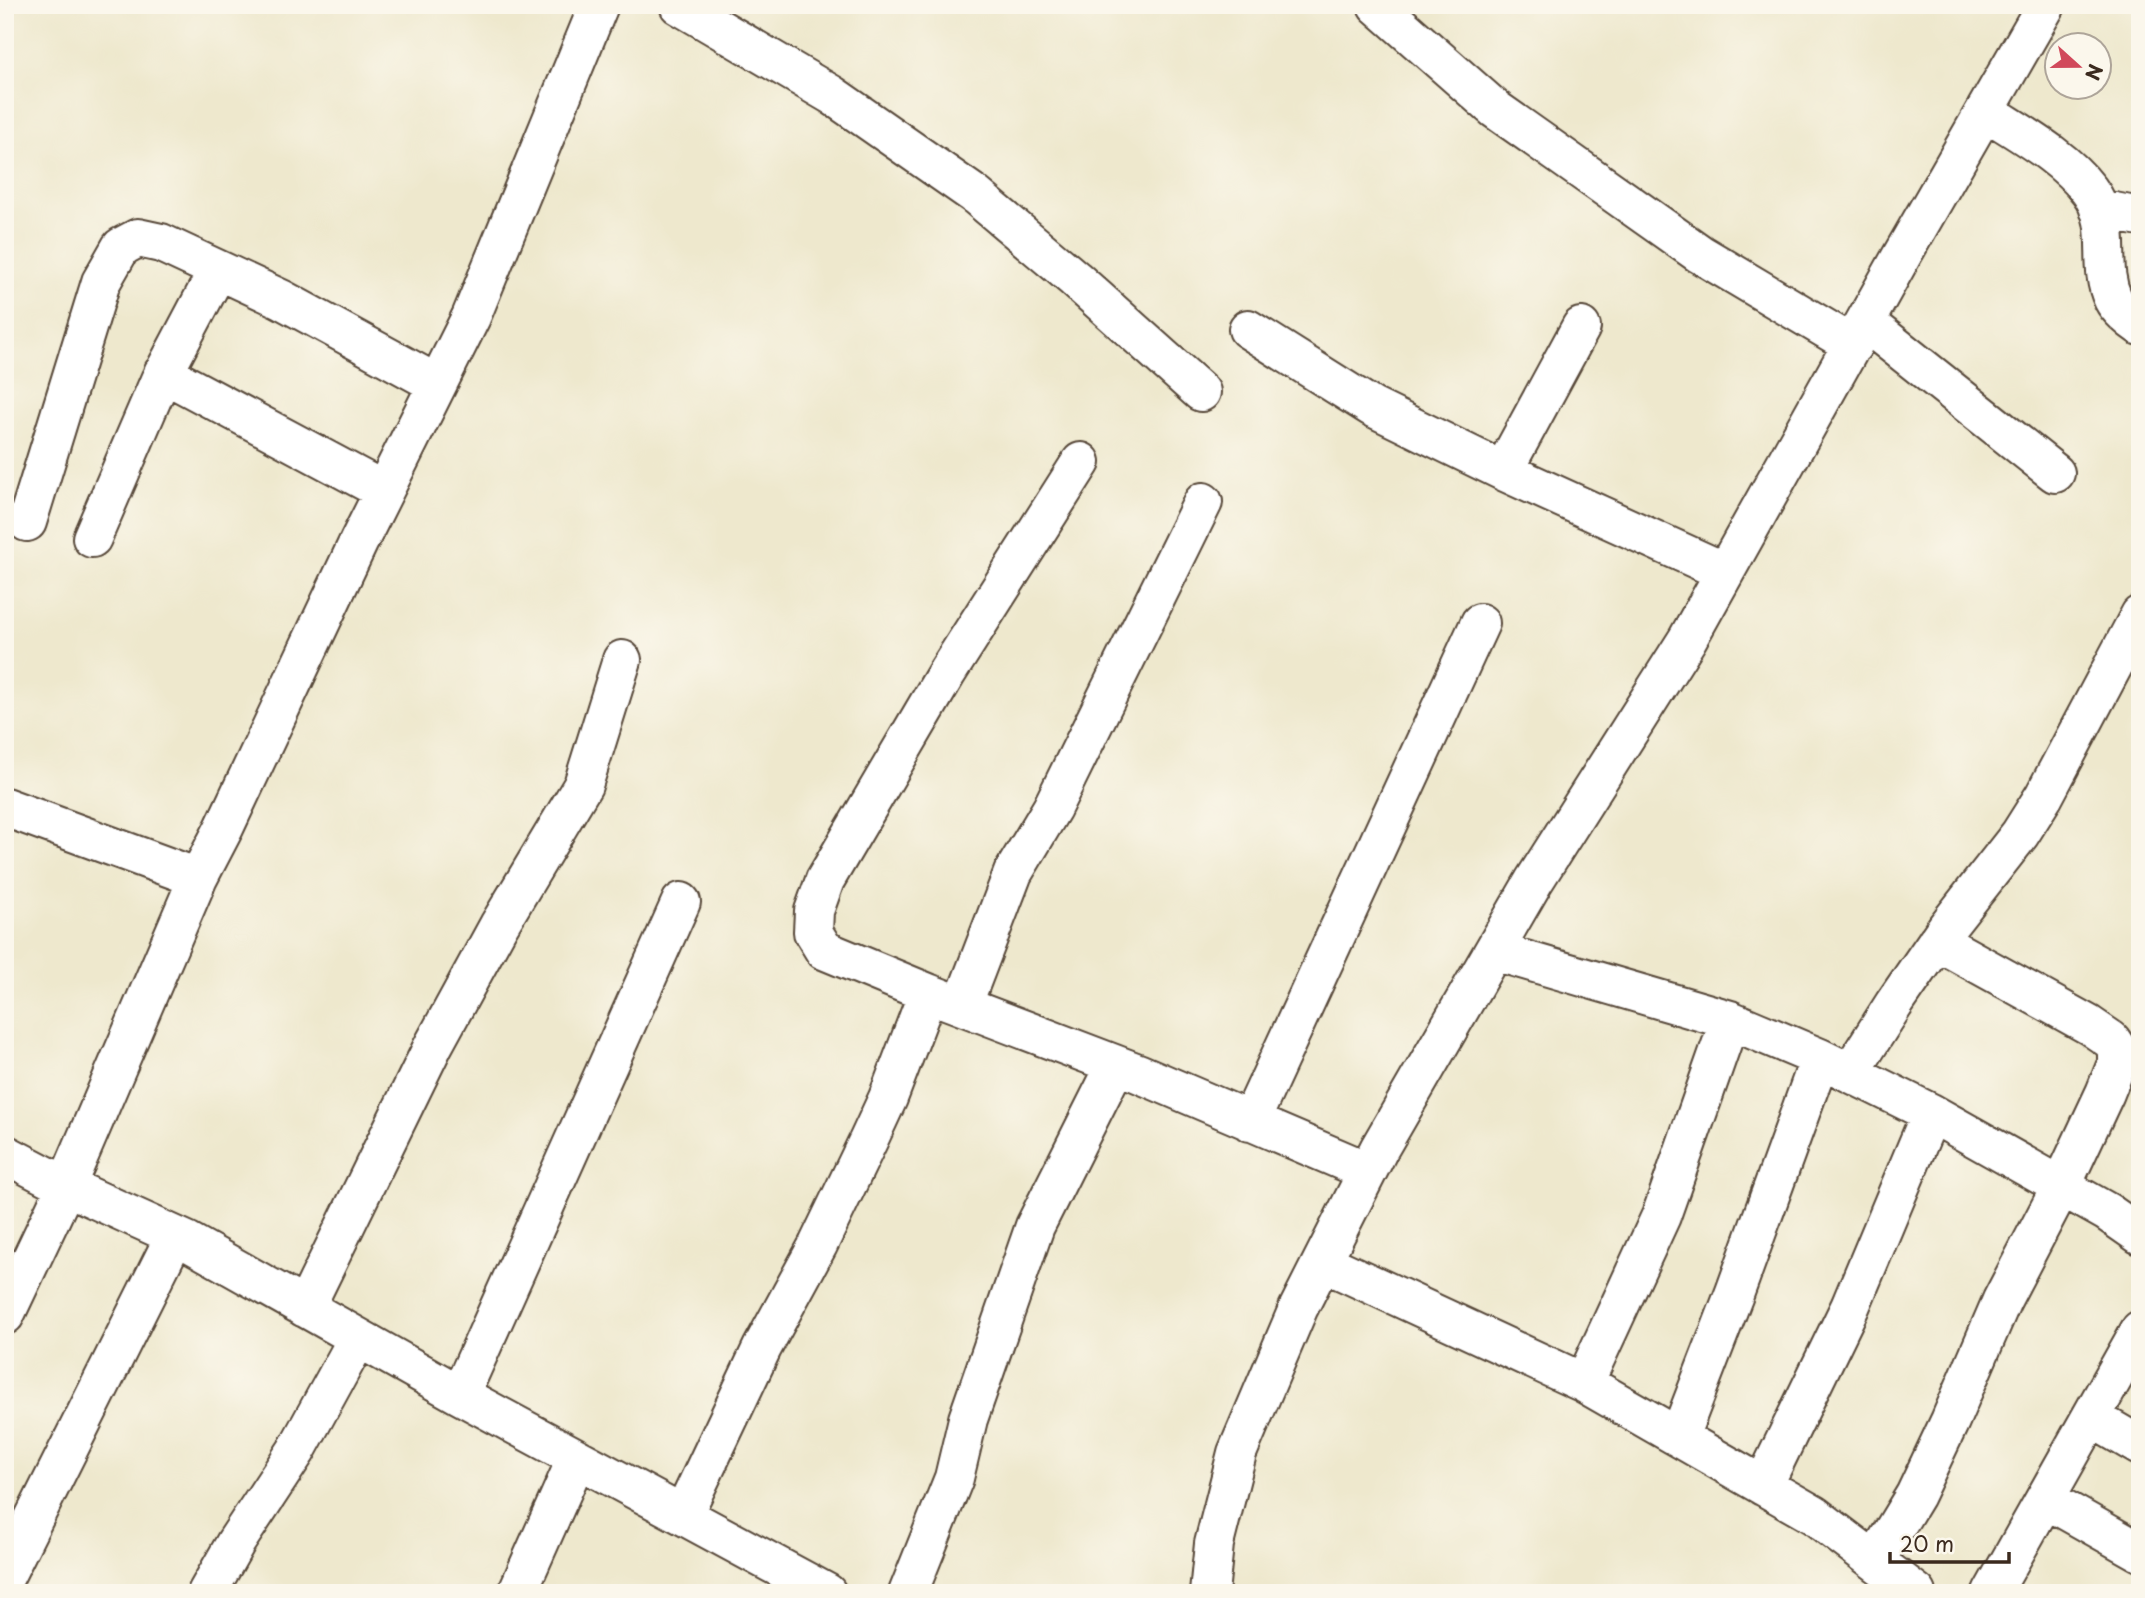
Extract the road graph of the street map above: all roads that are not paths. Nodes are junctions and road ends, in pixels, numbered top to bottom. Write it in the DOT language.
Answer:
graph roads {
  1 [pos="599,5"];
  2 [pos="679,5"];
  3 [pos="1377,5"];
  4 [pos="2046,5"];
  5 [pos="1986,111"];
  6 [pos="2099,209"];
  7 [pos="2140,217"];
  8 [pos="218,270"];
  9 [pos="2140,326"];
  10 [pos="1581,327"];
  11 [pos="1248,329"];
  12 [pos="1859,333"];
  13 [pos="163,373"];
  14 [pos="437,384"];
  15 [pos="1201,392"];
  16 [pos="1081,462"];
  17 [pos="1503,471"];
  18 [pos="2055,473"];
  19 [pos="384,491"];
  20 [pos="1203,502"];
  21 [pos="27,523"];
  22 [pos="92,538"];
  23 [pos="1726,572"];
  24 [pos="2140,615"];
  25 [pos="1480,622"];
  26 [pos="622,660"];
  27 [pos="5,807"];
  28 [pos="198,878"];
  29 [pos="681,902"];
  30 [pos="1937,941"];
  31 [pos="1494,951"];
  32 [pos="945,1000"];
  33 [pos="1730,1020"];
  34 [pos="1116,1065"];
  35 [pos="1835,1066"];
  36 [pos="1931,1113"];
  37 [pos="1250,1122"];
  38 [pos="5,1154"];
  39 [pos="1367,1171"];
  40 [pos="66,1186"];
  41 [pos="2061,1188"];
  42 [pos="2136,1226"];
  43 [pos="174,1236"];
  44 [pos="1323,1262"];
  45 [pos="305,1308"];
  46 [pos="5,1315"];
  47 [pos="2140,1330"];
  48 [pos="358,1338"];
  49 [pos="1584,1383"];
  50 [pos="460,1395"];
  51 [pos="2092,1418"];
  52 [pos="1679,1437"];
  53 [pos="2140,1446"];
  54 [pos="577,1458"];
  55 [pos="1763,1486"];
  56 [pos="2046,1499"];
  57 [pos="684,1515"];
  58 [pos="2140,1552"];
  59 [pos="1875,1561"];
  60 [pos="5,1576"];
  61 [pos="207,1593"];
  62 [pos="517,1593"];
  63 [pos="827,1593"];
  64 [pos="908,1593"];
  65 [pos="1209,1593"];
  66 [pos="1917,1593"];
  67 [pos="1992,1593"];
  1 -- 14 [label="street"];
  2 -- 15 [label="street"];
  3 -- 12 [label="street"];
  4 -- 5 [label="street"];
  5 -- 6 [label="street"];
  5 -- 12 [label="street"];
  6 -- 7 [label="street"];
  6 -- 9 [label="street"];
  8 -- 13 [label="street"];
  8 -- 14 [label="street"];
  8 -- 21 [label="street"];
  10 -- 17 [label="street"];
  11 -- 17 [label="street"];
  12 -- 18 [label="street"];
  12 -- 23 [label="street"];
  13 -- 19 [label="street"];
  13 -- 22 [label="street"];
  14 -- 19 [label="street"];
  16 -- 32 [label="street"];
  17 -- 23 [label="street"];
  19 -- 28 [label="street"];
  20 -- 32 [label="street"];
  23 -- 31 [label="street"];
  24 -- 30 [label="street"];
  25 -- 37 [label="street"];
  26 -- 45 [label="street"];
  27 -- 28 [label="street"];
  28 -- 40 [label="street"];
  29 -- 50 [label="street"];
  30 -- 35 [label="street"];
  30 -- 41 [label="street"];
  31 -- 33 [label="street"];
  31 -- 39 [label="street"];
  32 -- 34 [label="street"];
  32 -- 57 [label="street"];
  33 -- 35 [label="street"];
  33 -- 49 [label="street"];
  34 -- 37 [label="street"];
  34 -- 64 [label="street"];
  35 -- 36 [label="street"];
  35 -- 52 [label="street"];
  36 -- 41 [label="street"];
  36 -- 55 [label="street"];
  37 -- 39 [label="street"];
  38 -- 40 [label="street"];
  39 -- 44 [label="street"];
  40 -- 43 [label="street"];
  40 -- 46 [label="street"];
  41 -- 42 [label="street"];
  41 -- 59 [label="street"];
  43 -- 45 [label="street"];
  43 -- 60 [label="street"];
  44 -- 49 [label="street"];
  44 -- 65 [label="street"];
  45 -- 48 [label="street"];
  47 -- 51 [label="street"];
  48 -- 50 [label="street"];
  48 -- 61 [label="street"];
  49 -- 52 [label="street"];
  50 -- 54 [label="street"];
  51 -- 53 [label="street"];
  51 -- 56 [label="street"];
  52 -- 55 [label="street"];
  54 -- 57 [label="street"];
  54 -- 62 [label="street"];
  55 -- 59 [label="street"];
  56 -- 58 [label="street"];
  56 -- 67 [label="street"];
  57 -- 63 [label="street"];
  59 -- 66 [label="street"];
}
